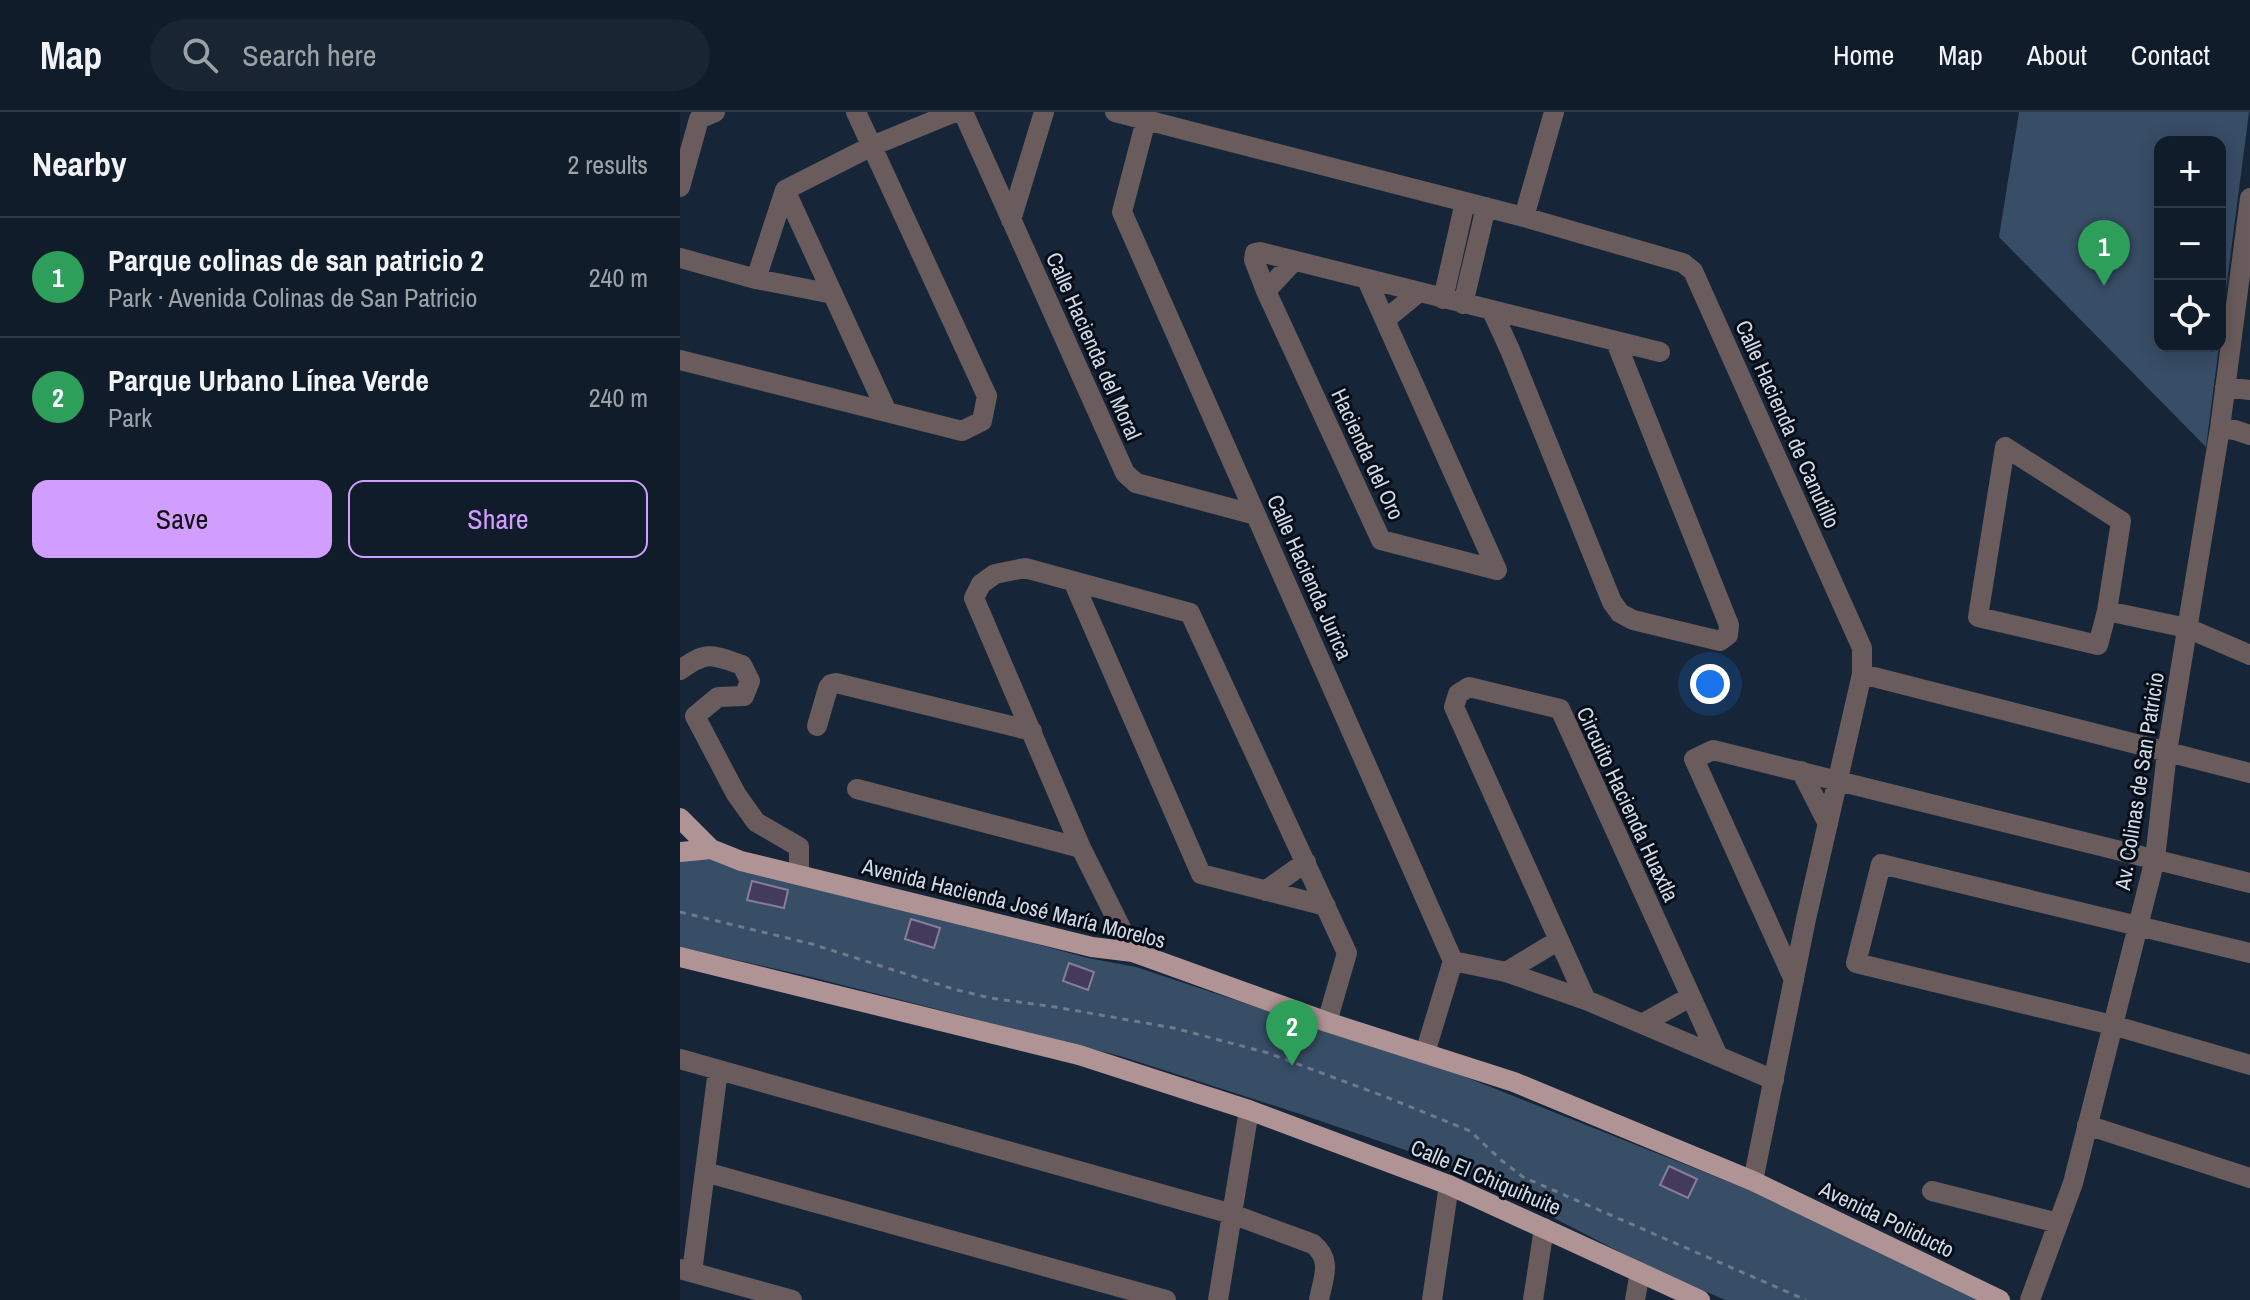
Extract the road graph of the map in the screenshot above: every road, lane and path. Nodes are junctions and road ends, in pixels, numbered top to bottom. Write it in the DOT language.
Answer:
graph roads {
  1 [pos="715,112"];
  2 [pos="856,112"];
  3 [pos="955,112"];
  4 [pos="963,112"];
  5 [pos="1044,112"];
  6 [pos="1115,112"];
  7 [pos="1554,112"];
  8 [pos="1146,120"];
  9 [pos="872,146"];
  10 [pos="680,187"];
  11 [pos="785,190"];
  12 [pos="2250,200"];
  13 [pos="1476,205"];
  14 [pos="1524,217"];
  15 [pos="1011,220"];
  16 [pos="680,258"];
  17 [pos="1294,261"];
  18 [pos="756,279"];
  19 [pos="1367,280"];
  20 [pos="1266,291"];
  21 [pos="1419,292"];
  22 [pos="833,294"];
  23 [pos="2244,295"];
  24 [pos="1443,299"];
  25 [pos="1463,304"];
  26 [pos="1492,311"];
  27 [pos="1386,319"];
  28 [pos="1537,322"];
  29 [pos="1616,342"];
  30 [pos="1510,350"];
  31 [pos="1660,352"];
  32 [pos="680,360"];
  33 [pos="2225,387"];
  34 [pos="2250,390"];
  35 [pos="887,412"];
  36 [pos="2220,428"];
  37 [pos="2250,435"];
  38 [pos="1256,515"];
  39 [pos="1073,581"];
  40 [pos="2107,611"];
  41 [pos="2187,628"];
  42 [pos="2250,655"];
  43 [pos="680,670"];
  44 [pos="1862,674"];
  45 [pos="817,726"];
  46 [pos="1032,731"];
  47 [pos="2167,752"];
  48 [pos="1801,771"];
  49 [pos="2250,773"];
  50 [pos="1836,780"];
  51 [pos="857,789"];
  52 [pos="680,818"];
  53 [pos="1828,824"];
  54 [pos="1081,848"];
  55 [pos="711,849"];
  56 [pos="680,852"];
  57 [pos="2155,859"];
  58 [pos="1306,862"];
  59 [pos="799,875"];
  60 [pos="2250,883"];
  61 [pos="1265,891"];
  62 [pos="1326,906"];
  63 [pos="680,912"];
  64 [pos="1112,913"];
  65 [pos="1806,919"];
  66 [pos="2138,925"];
  67 [pos="1769,926"];
  68 [pos="1559,940"];
  69 [pos="1092,947"];
  70 [pos="1133,952"];
  71 [pos="2250,953"];
  72 [pos="680,957"];
  73 [pos="1453,961"];
  74 [pos="1506,972"];
  75 [pos="1794,980"];
  76 [pos="1690,997"];
  77 [pos="1586,1000"];
  78 [pos="1327,1022"];
  79 [pos="1642,1024"];
  80 [pos="2112,1025"];
  81 [pos="1425,1053"];
  82 [pos="1718,1056"];
  83 [pos="680,1059"];
  84 [pos="2250,1065"];
  85 [pos="718,1070"];
  86 [pos="1774,1080"];
  87 [pos="1249,1110"];
  88 [pos="2087,1125"];
  89 [pos="705,1172"];
  90 [pos="2250,1178"];
  91 [pos="1753,1181"];
  92 [pos="1449,1185"];
  93 [pos="1932,1191"];
  94 [pos="1232,1214"];
  95 [pos="2058,1223"];
  96 [pos="1544,1228"];
  97 [pos="686,1271"];
  98 [pos="1640,1272"];
  99 [pos="792,1300"];
  100 [pos="1166,1300"];
  101 [pos="1218,1300"];
  102 [pos="1319,1300"];
  103 [pos="1432,1300"];
  104 [pos="1533,1300"];
  105 [pos="1635,1300"];
  106 [pos="1700,1300"];
  107 [pos="1806,1300"];
  108 [pos="2000,1300"];
  109 [pos="2030,1300"];
  1 -- 10 [label="street"];
  2 -- 9 [label="street"];
  3 -- 9 [label="street"];
  4 -- 15 [label="street, Calle Hacienda del Moral"];
  5 -- 15 [label="street"];
  6 -- 8 [label="street, Calle Hacienda de Canutillo"];
  7 -- 14 [label="street"];
  8 -- 13 [label="street, Calle Hacienda de Canutillo"];
  8 -- 38 [label="street, Calle Hacienda Jurica"];
  9 -- 11 [label="street"];
  9 -- 35 [label="street"];
  11 -- 18 [label="street"];
  11 -- 22 [label="street"];
  12 -- 23 [label="street, Av. Colinas de San Patricio"];
  13 -- 14 [label="street, Calle Hacienda de Canutillo"];
  13 -- 24 [label="street"];
  13 -- 25 [label="street"];
  14 -- 44 [label="street, Calle Hacienda de Canutillo"];
  15 -- 38 [label="street, Calle Hacienda del Moral"];
  16 -- 18 [label="street"];
  17 -- 19 [label="street, Hacienda del Oro"];
  17 -- 20 [label="street"];
  17 -- 20 [label="street, Hacienda del Oro"];
  18 -- 22 [label="street"];
  19 -- 21 [label="street"];
  19 -- 27 [label="street, Hacienda del Oro"];
  20 -- 27 [label="street, Hacienda del Oro"];
  21 -- 24 [label="street"];
  21 -- 27 [label="street"];
  22 -- 35 [label="street"];
  23 -- 33 [label="street, Av. Colinas de San Patricio"];
  24 -- 25 [label="street"];
  25 -- 26 [label="street"];
  26 -- 28 [label="street"];
  26 -- 30 [label="street"];
  28 -- 29 [label="street"];
  28 -- 30 [label="street"];
  29 -- 30 [label="street"];
  29 -- 31 [label="street"];
  32 -- 35 [label="street"];
  33 -- 34 [label="street"];
  33 -- 36 [label="street, Av. Colinas de San Patricio"];
  36 -- 37 [label="street"];
  36 -- 41 [label="street, Av. Colinas de San Patricio"];
  38 -- 73 [label="street, Calle Hacienda Jurica"];
  39 -- 46 [label="street"];
  39 -- 58 [label="street"];
  39 -- 61 [label="street"];
  40 -- 40 [label="street"];
  40 -- 41 [label="street"];
  41 -- 42 [label="street"];
  41 -- 47 [label="street, Av. Colinas de San Patricio"];
  43 -- 59 [label="street"];
  44 -- 47 [label="street"];
  44 -- 50 [label="street, Calle Hacienda de Canutillo"];
  45 -- 46 [label="street"];
  46 -- 54 [label="street"];
  47 -- 49 [label="street"];
  47 -- 57 [label="street, Av. Colinas de San Patricio"];
  48 -- 50 [label="street"];
  48 -- 53 [label="street"];
  48 -- 67 [label="street"];
  50 -- 53 [label="street, Calle Hacienda de Canutillo"];
  50 -- 57 [label="street"];
  51 -- 54 [label="street"];
  52 -- 55 [label="main road, Avenida Hacienda José María Morelos"];
  53 -- 65 [label="street, Calle Hacienda de Canutillo"];
  54 -- 64 [label="street"];
  55 -- 56 [label="main road, Avenida Hacienda José María Morelos"];
  55 -- 59 [label="main road, Avenida Hacienda José María Morelos"];
  57 -- 60 [label="street"];
  57 -- 66 [label="street, Av. Colinas de San Patricio"];
  58 -- 61 [label="street"];
  58 -- 62 [label="street"];
  59 -- 69 [label="main road, Avenida Hacienda José María Morelos"];
  61 -- 62 [label="street"];
  62 -- 78 [label="street"];
  63 -- 107 [label="path"];
  64 -- 69 [label="street"];
  64 -- 70 [label="street"];
  65 -- 67 [label="street"];
  65 -- 75 [label="street, Calle Hacienda de Canutillo"];
  66 -- 71 [label="street"];
  66 -- 80 [label="street, Av. Colinas de San Patricio"];
  66 -- 80 [label="street"];
  67 -- 75 [label="street"];
  68 -- 74 [label="street"];
  68 -- 76 [label="street, Circuito Hacienda Huaxtla"];
  68 -- 77 [label="street, Circuito Hacienda Huaxtla"];
  69 -- 70 [label="main road, Avenida Hacienda José María Morelos"];
  70 -- 78 [label="main road, Avenida Hacienda José María Morelos"];
  72 -- 87 [label="main road"];
  73 -- 74 [label="street"];
  73 -- 81 [label="street"];
  74 -- 77 [label="street"];
  75 -- 86 [label="street, Calle Hacienda de Canutillo"];
  76 -- 79 [label="street"];
  76 -- 82 [label="street, Circuito Hacienda Huaxtla"];
  77 -- 79 [label="street"];
  78 -- 81 [label="main road, Avenida Hacienda José María Morelos"];
  79 -- 82 [label="street"];
  80 -- 84 [label="street"];
  80 -- 88 [label="street, Av. Colinas de San Patricio"];
  81 -- 91 [label="main road, Avenida Hacienda José María Morelos"];
  82 -- 86 [label="street"];
  83 -- 85 [label="street"];
  85 -- 89 [label="street"];
  85 -- 94 [label="street"];
  86 -- 91 [label="street, Calle Hacienda de Canutillo"];
  87 -- 92 [label="main road, Calle El Chiquihuite"];
  87 -- 94 [label="street"];
  88 -- 90 [label="street"];
  88 -- 95 [label="street, Av. Colinas de San Patricio"];
  89 -- 97 [label="street"];
  89 -- 100 [label="street"];
  91 -- 108 [label="main road, Avenida Poliducto"];
  92 -- 96 [label="main road, Calle El Chiquihuite"];
  92 -- 103 [label="street"];
  93 -- 95 [label="street"];
  94 -- 101 [label="street"];
  94 -- 102 [label="street"];
  95 -- 109 [label="street, Av. Colinas de San Patricio"];
  96 -- 98 [label="main road, Calle El Chiquihuite"];
  96 -- 104 [label="street"];
  97 -- 99 [label="street"];
  98 -- 105 [label="street"];
  98 -- 106 [label="main road, Calle El Chiquihuite"];
}
